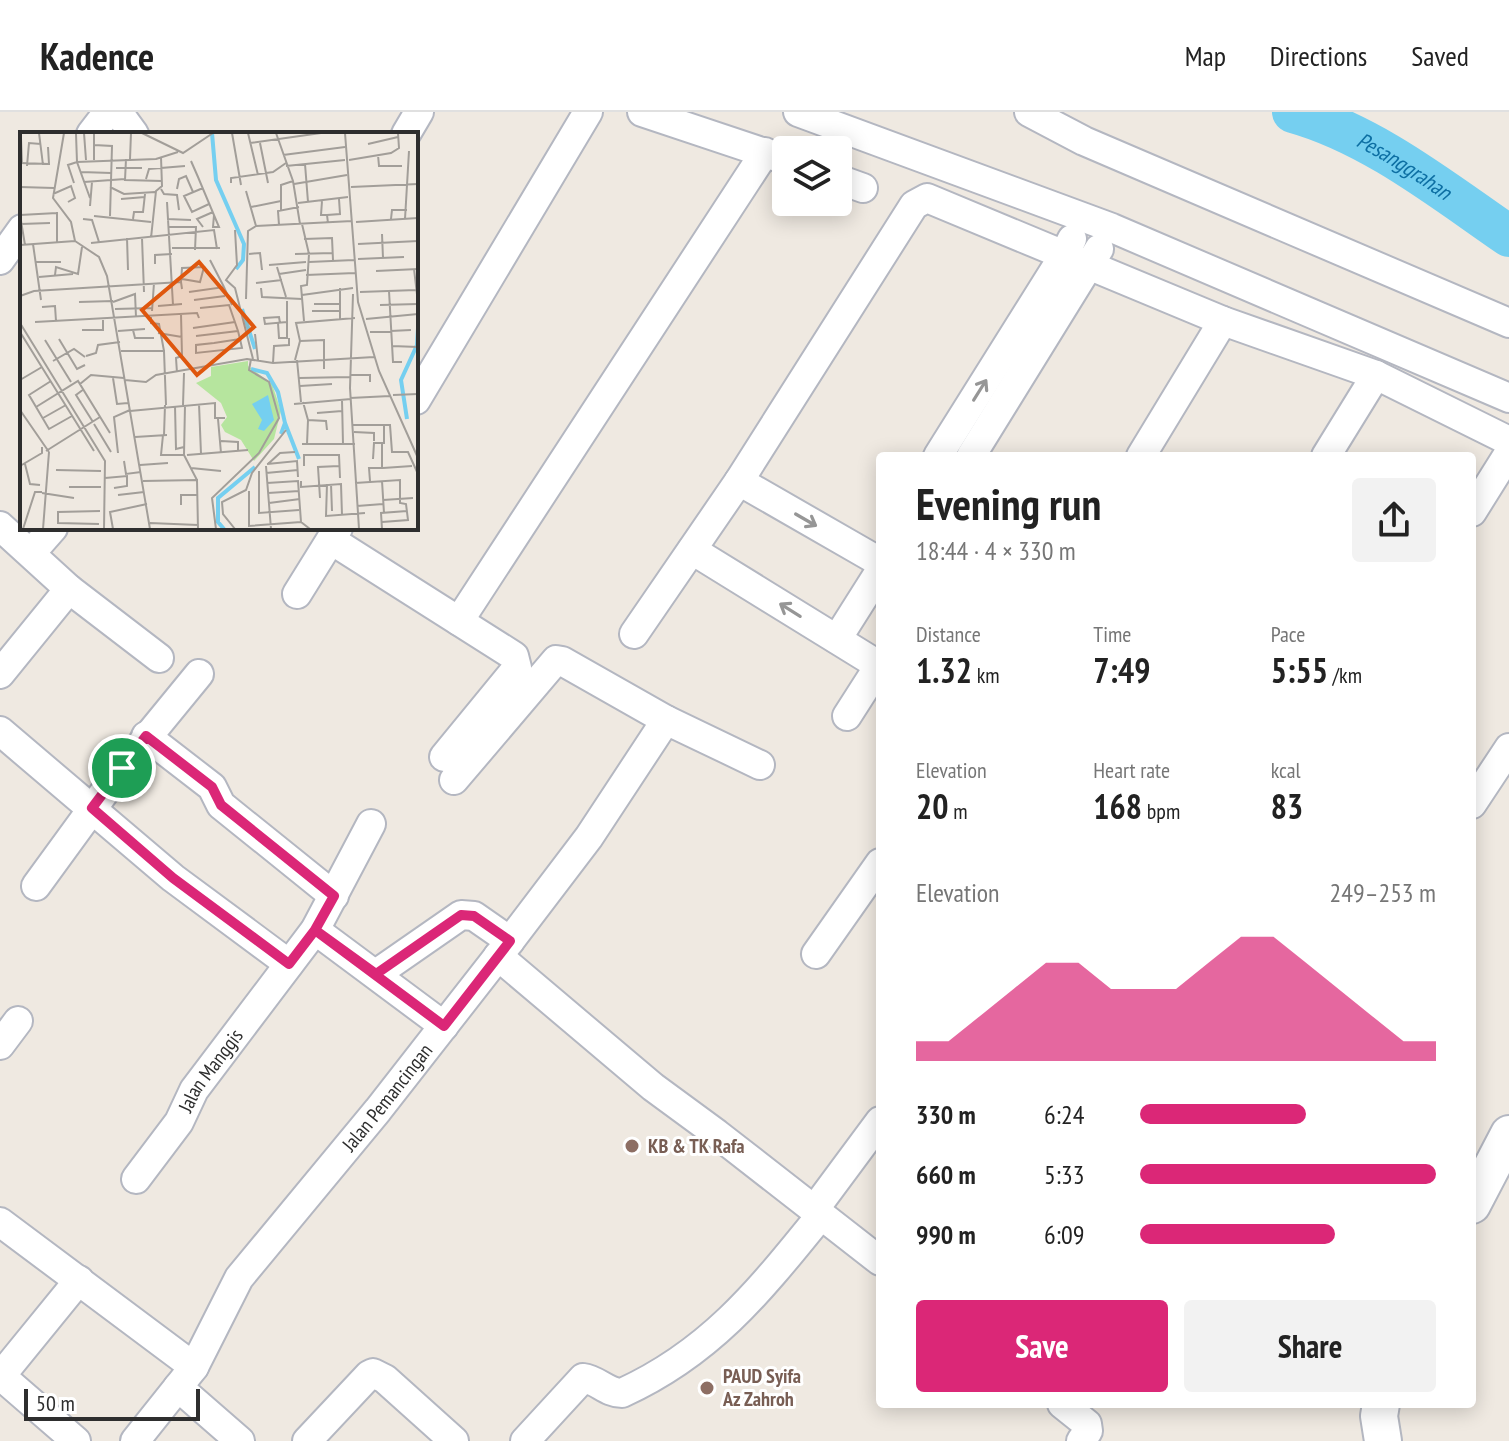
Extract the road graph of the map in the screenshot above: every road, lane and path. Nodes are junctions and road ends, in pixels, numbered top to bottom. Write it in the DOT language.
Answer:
graph roads {
  1 [pos="108,112"];
  2 [pos="118,112"];
  3 [pos="419,112"];
  4 [pos="588,112"];
  5 [pos="642,112"];
  6 [pos="798,112"];
  7 [pos="1029,112"];
  8 [pos="93,132"];
  9 [pos="133,132"];
  10 [pos="407,132"];
  11 [pos="772,155"];
  12 [pos="772,160"];
  13 [pos="1081,217"];
  14 [pos="1112,228"];
  15 [pos="1077,260"];
  16 [pos="1223,321"];
  17 [pos="1509,323"];
  18 [pos="1376,375"];
  19 [pos="418,397"];
  20 [pos="1509,398"];
  21 [pos="1509,441"];
  22 [pos="941,452"];
  23 [pos="973,452"];
  24 [pos="1143,452"];
  25 [pos="1328,452"];
  26 [pos="1509,453"];
  27 [pos="739,481"];
  28 [pos="1476,506"];
  29 [pos="0,526"];
  30 [pos="51,530"];
  31 [pos="334,534"];
  32 [pos="692,550"];
  33 [pos="31,553"];
  34 [pos="876,559"];
  35 [pos="876,564"];
  36 [pos="69,589"];
  37 [pos="297,594"];
  38 [pos="459,621"];
  39 [pos="634,634"];
  40 [pos="837,639"];
  41 [pos="159,658"];
  42 [pos="876,663"];
  43 [pos="876,672"];
  44 [pos="0,674"];
  45 [pos="199,674"];
  46 [pos="847,716"];
  47 [pos="666,720"];
  48 [pos="0,731"];
  49 [pos="146,736"];
  50 [pos="1509,748"];
  51 [pos="760,765"];
  52 [pos="1476,798"];
  53 [pos="92,808"];
  54 [pos="371,824"];
  55 [pos="876,869"];
  56 [pos="36,886"];
  57 [pos="334,896"];
  58 [pos="315,930"];
  59 [pos="504,948"];
  60 [pos="816,954"];
  61 [pos="289,964"];
  62 [pos="376,974"];
  63 [pos="18,1021"];
  64 [pos="444,1026"];
  65 [pos="0,1045"];
  66 [pos="876,1127"];
  67 [pos="1509,1134"];
  68 [pos="136,1179"];
  69 [pos="1476,1197"];
  70 [pos="818,1212"];
  71 [pos="0,1222"];
  72 [pos="876,1258"];
  73 [pos="79,1280"];
  74 [pos="1,1377"];
  75 [pos="186,1377"];
  76 [pos="1065,1408"];
  77 [pos="1380,1408"];
  78 [pos="1085,1434"];
  79 [pos="76,1441"];
  80 [pos="135,1441"];
  81 [pos="240,1441"];
  82 [pos="307,1441"];
  83 [pos="454,1441"];
  84 [pos="525,1441"];
  85 [pos="1383,1441"];
  1 -- 8 [label="street"];
  2 -- 9 [label="street"];
  3 -- 10 [label="street"];
  4 -- 19 [label="street"];
  5 -- 11 [label="street"];
  6 -- 13 [label="street"];
  7 -- 17 [label="street"];
  12 -- 38 [label="street"];
  13 -- 14 [label="street"];
  13 -- 15 [label="street"];
  14 -- 15 [label="street"];
  14 -- 20 [label="street"];
  15 -- 16 [label="street"];
  22 -- 15 [label="street, one-way"];
  15 -- 23 [label="street"];
  15 -- 27 [label="street"];
  16 -- 18 [label="street"];
  16 -- 24 [label="street"];
  18 -- 21 [label="street"];
  18 -- 25 [label="street"];
  26 -- 28 [label="street"];
  27 -- 32 [label="street"];
  27 -- 34 [label="street, one-way"];
  29 -- 33 [label="street"];
  30 -- 33 [label="street"];
  31 -- 37 [label="street"];
  31 -- 38 [label="street"];
  32 -- 39 [label="street"];
  40 -- 32 [label="street, one-way"];
  33 -- 36 [label="street"];
  35 -- 40 [label="street"];
  36 -- 41 [label="street"];
  36 -- 44 [label="street"];
  38 -- 47 [label="street"];
  40 -- 42 [label="street"];
  43 -- 46 [label="street"];
  45 -- 49 [label="street"];
  47 -- 51 [label="street"];
  47 -- 59 [label="street, Jalan Pemancingan"];
  48 -- 53 [label="street"];
  49 -- 53 [label="street"];
  49 -- 57 [label="street"];
  50 -- 52 [label="street"];
  53 -- 56 [label="street"];
  53 -- 61 [label="street"];
  54 -- 57 [label="street, Jalan Manggis"];
  55 -- 60 [label="street"];
  57 -- 58 [label="street, Jalan Manggis"];
  58 -- 61 [label="street, Jalan Manggis"];
  58 -- 62 [label="street"];
  59 -- 62 [label="street"];
  59 -- 64 [label="street, Jalan Pemancingan"];
  59 -- 70 [label="street"];
  61 -- 68 [label="street, Jalan Manggis"];
  62 -- 64 [label="street"];
  63 -- 65 [label="street"];
  64 -- 75 [label="street, Jalan Pemancingan"];
  66 -- 70 [label="street"];
  67 -- 69 [label="street"];
  70 -- 72 [label="street"];
  70 -- 84 [label="street"];
  71 -- 73 [label="street"];
  73 -- 74 [label="street"];
  73 -- 75 [label="street"];
  74 -- 79 [label="street"];
  75 -- 80 [label="street, Jalan Pemancingan"];
  75 -- 81 [label="street"];
  76 -- 78 [label="street"];
  77 -- 85 [label="street"];
  82 -- 83 [label="street"];
}
